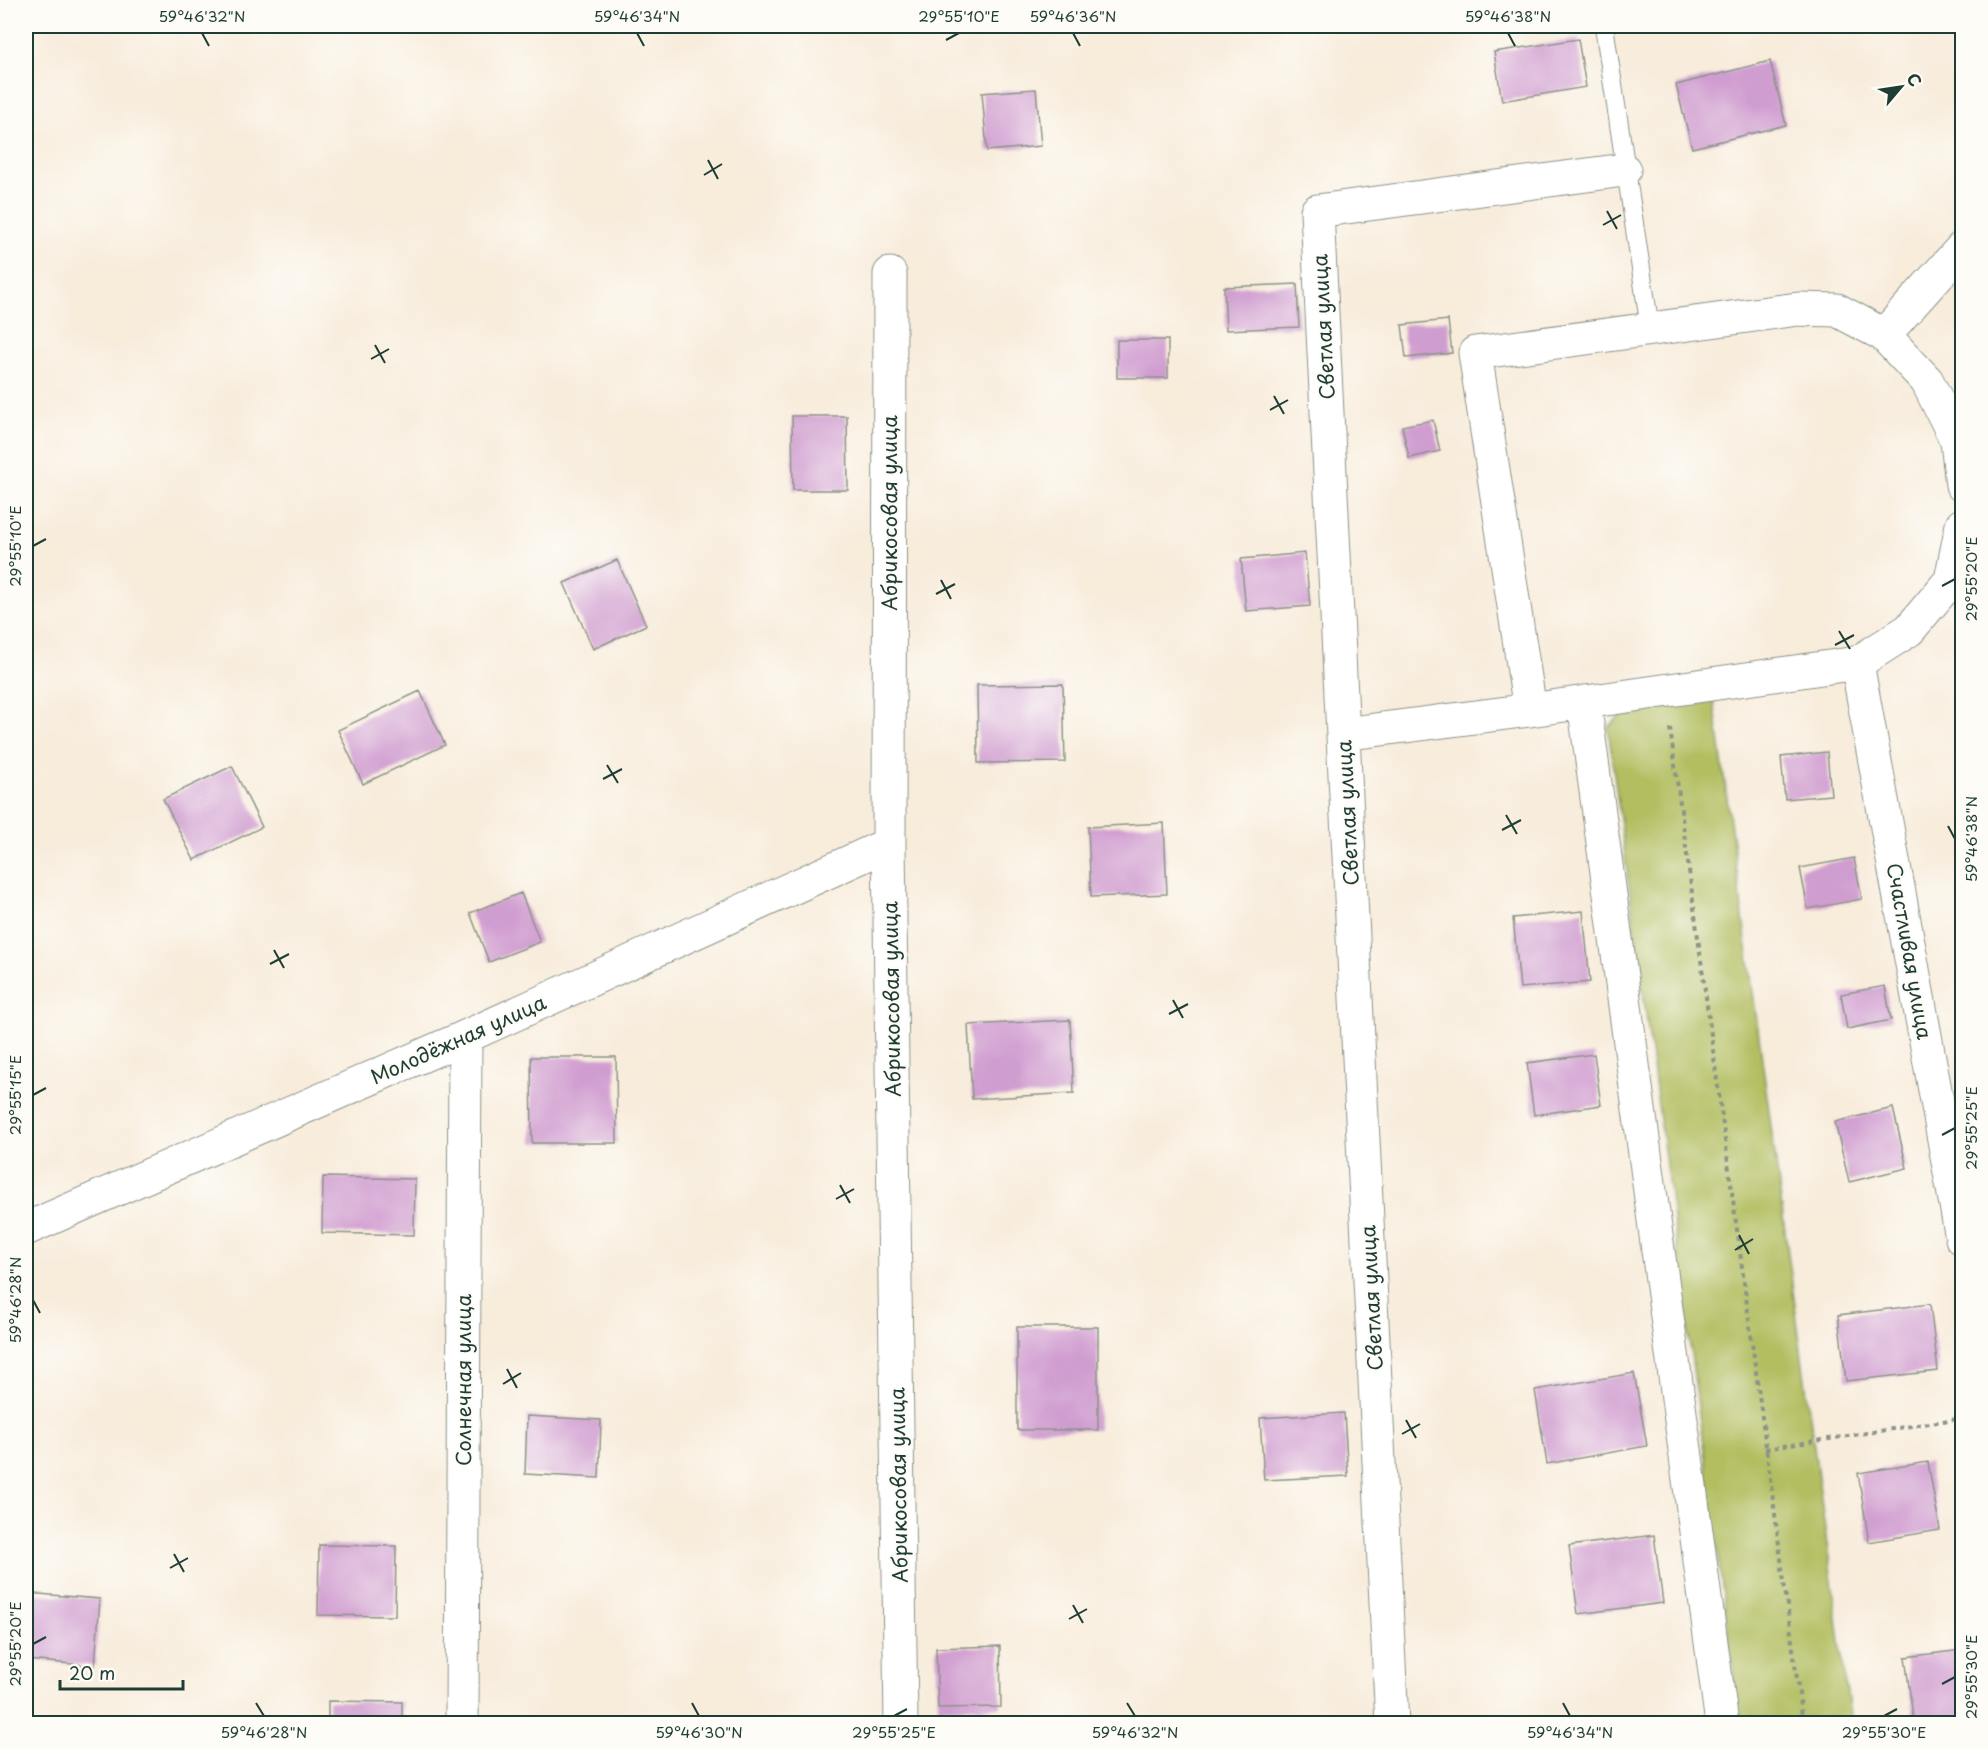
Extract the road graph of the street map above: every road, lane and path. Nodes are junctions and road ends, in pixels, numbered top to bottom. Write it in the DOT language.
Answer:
graph roads {
  1 [pos="1604,26"];
  2 [pos="1624,170"];
  3 [pos="1962,248"];
  4 [pos="890,274"];
  5 [pos="1650,328"];
  6 [pos="1884,335"];
  7 [pos="1960,441"];
  8 [pos="1962,485"];
  9 [pos="1962,525"];
  10 [pos="1957,582"];
  11 [pos="1857,663"];
  12 [pos="1665,690"];
  13 [pos="1584,702"];
  14 [pos="1530,710"];
  15 [pos="1343,734"];
  16 [pos="889,844"];
  17 [pos="465,1037"];
  18 [pos="26,1229"];
  19 [pos="1962,1238"];
  20 [pos="1962,1418"];
  21 [pos="1765,1449"];
  22 [pos="462,1724"];
  23 [pos="901,1724"];
  24 [pos="1392,1724"];
  25 [pos="1722,1724"];
  26 [pos="1803,1724"];
  1 -- 2 [label="lane"];
  2 -- 5 [label="lane"];
  2 -- 15 [label="street, Светлая улица"];
  3 -- 6 [label="street"];
  4 -- 16 [label="street, Абрикосовая улица"];
  5 -- 6 [label="street"];
  5 -- 14 [label="street"];
  6 -- 7 [label="street"];
  7 -- 8 [label="street"];
  9 -- 10 [label="street"];
  10 -- 11 [label="street"];
  11 -- 12 [label="street"];
  11 -- 19 [label="street, Счастливая улица"];
  12 -- 13 [label="street"];
  12 -- 21 [label="path"];
  13 -- 14 [label="street"];
  13 -- 25 [label="street"];
  14 -- 15 [label="street"];
  15 -- 24 [label="street, Светлая улица"];
  16 -- 17 [label="street, Молодёжная улица"];
  16 -- 23 [label="street, Абрикосовая улица"];
  17 -- 18 [label="street, Молодёжная улица"];
  17 -- 22 [label="street, Солнечная улица"];
  20 -- 21 [label="path"];
  21 -- 26 [label="path"];
}
